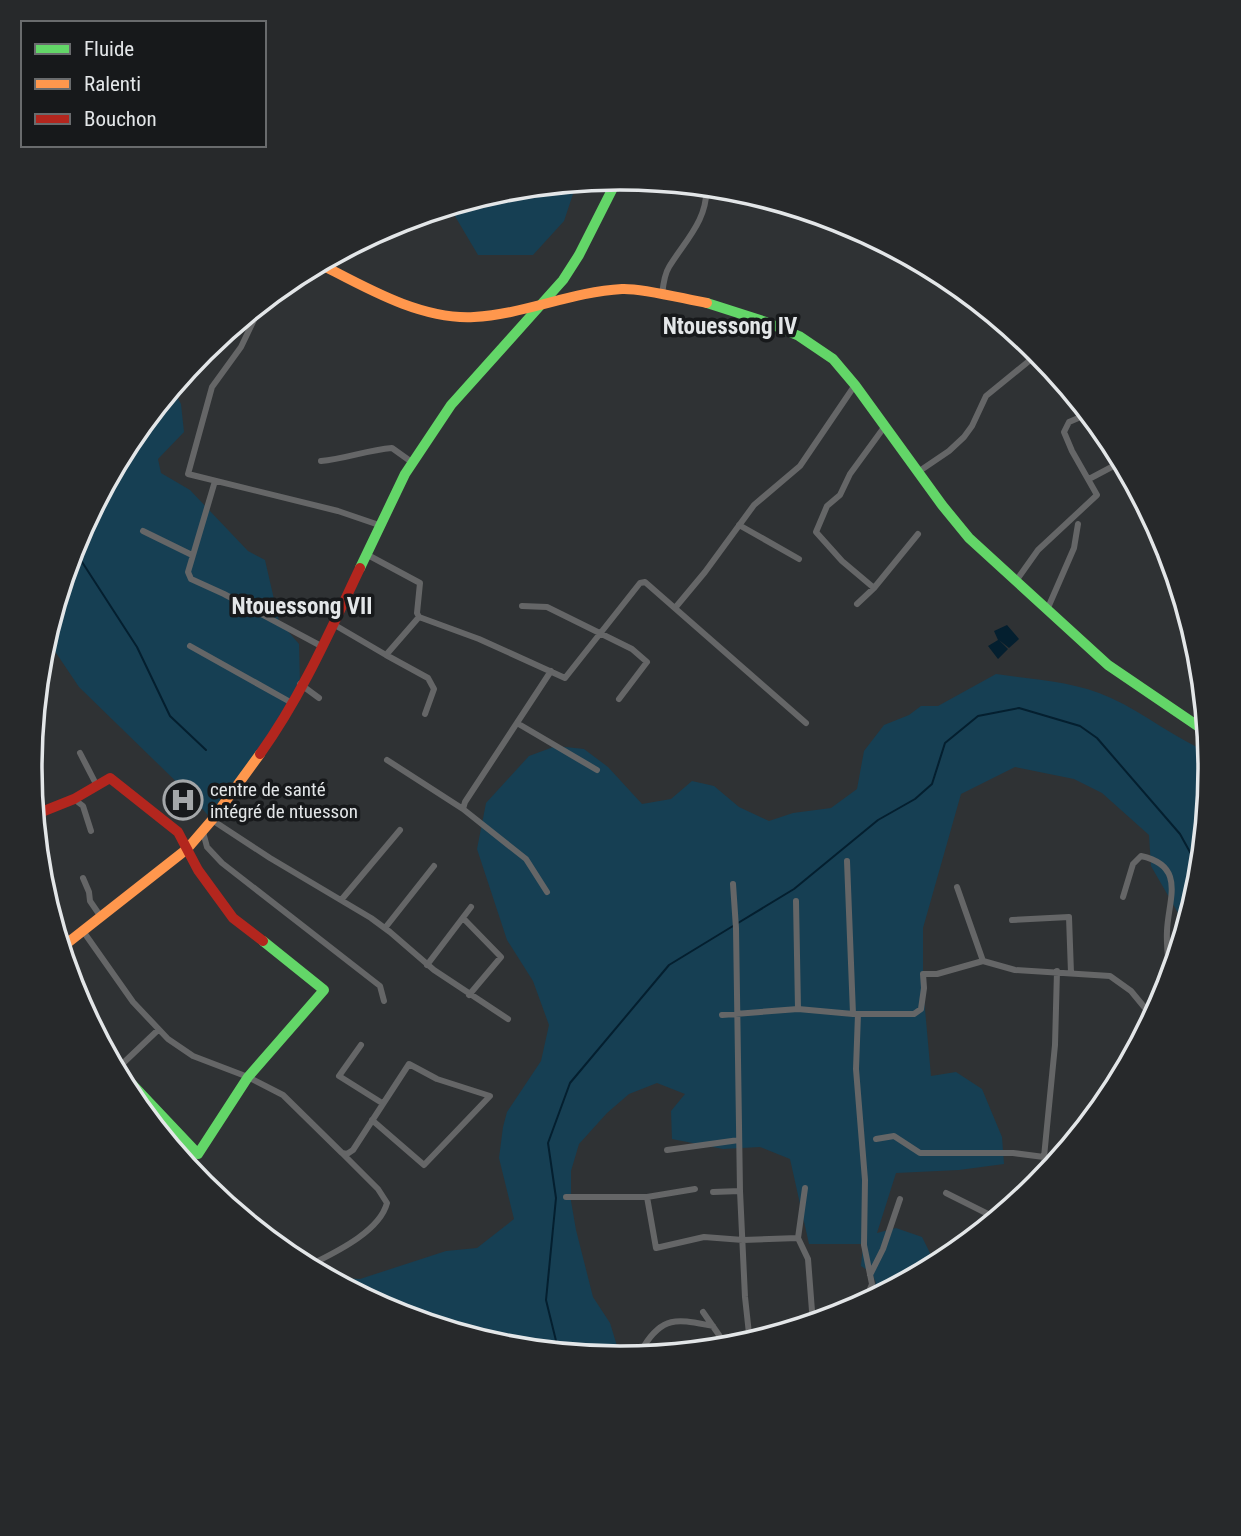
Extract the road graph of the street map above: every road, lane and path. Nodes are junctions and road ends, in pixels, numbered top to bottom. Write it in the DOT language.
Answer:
graph roads {
  1 [pos="612,189"];
  2 [pos="705,196"];
  3 [pos="329,268"];
  4 [pos="662,295"];
  5 [pos="537,307"];
  6 [pos="253,321"];
  7 [pos="1031,360"];
  8 [pos="855,385"];
  9 [pos="1080,417"];
  10 [pos="885,426"];
  11 [pos="321,461"];
  12 [pos="413,462"];
  13 [pos="1113,466"];
  14 [pos="918,472"];
  15 [pos="1088,479"];
  16 [pos="215,481"];
  17 [pos="379,524"];
  18 [pos="1078,524"];
  19 [pos="739,525"];
  20 [pos="143,531"];
  21 [pos="918,534"];
  22 [pos="366,554"];
  23 [pos="192,555"];
  24 [pos="799,559"];
  25 [pos="1016,581"];
  26 [pos="874,588"];
  27 [pos="857,604"];
  28 [pos="522,606"];
  29 [pos="675,608"];
  30 [pos="1047,610"];
  31 [pos="419,617"];
  32 [pos="333,624"];
  33 [pos="600,634"];
  34 [pos="190,646"];
  35 [pos="323,647"];
  36 [pos="386,656"];
  37 [pos="551,671"];
  38 [pos="300,684"];
  39 [pos="319,698"];
  40 [pos="619,699"];
  41 [pos="292,703"];
  42 [pos="425,714"];
  43 [pos="517,723"];
  44 [pos="806,723"];
  45 [pos="1198,726"];
  46 [pos="80,753"];
  47 [pos="387,760"];
  48 [pos="597,770"];
  49 [pos="97,786"];
  50 [pos="74,799"];
  51 [pos="463,809"];
  52 [pos="44,811"];
  53 [pos="212,820"];
  54 [pos="400,830"];
  55 [pos="92,831"];
  56 [pos="203,832"];
  57 [pos="187,849"];
  58 [pos="847,861"];
  59 [pos="434,866"];
  60 [pos="83,878"];
  61 [pos="733,884"];
  62 [pos="957,887"];
  63 [pos="547,892"];
  64 [pos="1123,897"];
  65 [pos="342,899"];
  66 [pos="796,901"];
  67 [pos="471,907"];
  68 [pos="101,917"];
  69 [pos="463,918"];
  70 [pos="1012,920"];
  71 [pos="385,928"];
  72 [pos="83,931"];
  73 [pos="69,942"];
  74 [pos="1168,953"];
  75 [pos="983,961"];
  76 [pos="427,965"];
  77 [pos="1057,971"];
  78 [pos="1071,974"];
  79 [pos="469,995"];
  80 [pos="384,1001"];
  81 [pos="1147,1007"];
  82 [pos="799,1009"];
  83 [pos="855,1014"];
  84 [pos="722,1015"];
  85 [pos="736,1015"];
  86 [pos="508,1020"];
  87 [pos="158,1030"];
  88 [pos="361,1045"];
  89 [pos="121,1059"];
  90 [pos="248,1077"];
  91 [pos="382,1103"];
  92 [pos="151,1105"];
  93 [pos="372,1120"];
  94 [pos="876,1139"];
  95 [pos="739,1140"];
  96 [pos="667,1150"];
  97 [pos="342,1153"];
  98 [pos="1044,1157"];
  99 [pos="1044,1161"];
  100 [pos="805,1188"];
  101 [pos="695,1189"];
  102 [pos="740,1191"];
  103 [pos="713,1192"];
  104 [pos="946,1193"];
  105 [pos="566,1197"];
  106 [pos="647,1197"];
  107 [pos="900,1199"];
  108 [pos="988,1214"];
  109 [pos="799,1238"];
  110 [pos="743,1240"];
  111 [pos="318,1261"];
  112 [pos="870,1275"];
  113 [pos="870,1290"];
  114 [pos="703,1311"];
  115 [pos="812,1314"];
  116 [pos="713,1326"];
  117 [pos="749,1332"];
  118 [pos="721,1337"];
  119 [pos="644,1346"];
  1 -- 5 [label="street"];
  2 -- 4 [label="street"];
  3 -- 5 [label="street"];
  4 -- 5 [label="street"];
  4 -- 8 [label="street"];
  5 -- 12 [label="street"];
  6 -- 16 [label="street"];
  7 -- 14 [label="street"];
  8 -- 10 [label="street"];
  8 -- 19 [label="street"];
  9 -- 15 [label="street"];
  10 -- 14 [label="street"];
  10 -- 26 [label="street"];
  11 -- 12 [label="street"];
  12 -- 17 [label="street"];
  13 -- 15 [label="street"];
  14 -- 25 [label="street"];
  15 -- 25 [label="street"];
  16 -- 17 [label="street"];
  16 -- 23 [label="street"];
  17 -- 22 [label="street"];
  18 -- 30 [label="street"];
  19 -- 24 [label="street"];
  19 -- 29 [label="street"];
  20 -- 23 [label="street"];
  21 -- 26 [label="street"];
  22 -- 31 [label="street"];
  22 -- 32 [label="street"];
  23 -- 35 [label="street"];
  25 -- 30 [label="street"];
  26 -- 27 [label="street"];
  28 -- 33 [label="street"];
  29 -- 33 [label="street"];
  29 -- 44 [label="street"];
  30 -- 45 [label="street"];
  31 -- 36 [label="street"];
  31 -- 37 [label="street"];
  32 -- 35 [label="street"];
  32 -- 36 [label="street"];
  33 -- 37 [label="street"];
  33 -- 40 [label="street"];
  34 -- 41 [label="street"];
  35 -- 38 [label="street"];
  36 -- 42 [label="street"];
  37 -- 43 [label="street"];
  38 -- 39 [label="street"];
  38 -- 41 [label="street"];
  41 -- 53 [label="street"];
  43 -- 48 [label="street"];
  43 -- 51 [label="street"];
  46 -- 49 [label="street"];
  47 -- 51 [label="street"];
  49 -- 50 [label="street"];
  49 -- 57 [label="street"];
  50 -- 52 [label="street"];
  50 -- 55 [label="street"];
  51 -- 63 [label="street"];
  53 -- 56 [label="street"];
  53 -- 65 [label="street"];
  54 -- 65 [label="street"];
  56 -- 57 [label="street"];
  56 -- 80 [label="street"];
  57 -- 68 [label="street"];
  57 -- 90 [label="street"];
  58 -- 83 [label="street"];
  59 -- 71 [label="street"];
  60 -- 68 [label="street"];
  61 -- 85 [label="street"];
  62 -- 75 [label="street"];
  64 -- 74 [label="street"];
  65 -- 71 [label="street"];
  66 -- 82 [label="street"];
  67 -- 69 [label="street"];
  68 -- 72 [label="street"];
  69 -- 76 [label="street"];
  69 -- 79 [label="street"];
  70 -- 78 [label="street"];
  71 -- 76 [label="street"];
  72 -- 73 [label="street"];
  72 -- 87 [label="street"];
  75 -- 77 [label="street"];
  75 -- 83 [label="street"];
  76 -- 79 [label="street"];
  77 -- 78 [label="street"];
  77 -- 98 [label="street"];
  78 -- 81 [label="street"];
  79 -- 86 [label="street"];
  82 -- 83 [label="street"];
  82 -- 85 [label="street"];
  83 -- 112 [label="street"];
  84 -- 85 [label="street"];
  85 -- 95 [label="street"];
  87 -- 89 [label="street"];
  87 -- 90 [label="street"];
  88 -- 91 [label="street"];
  90 -- 92 [label="street"];
  90 -- 97 [label="street"];
  91 -- 93 [label="street"];
  91 -- 93 [label="street"];
  93 -- 97 [label="street"];
  94 -- 98 [label="street"];
  95 -- 96 [label="street"];
  95 -- 102 [label="street"];
  97 -- 111 [label="street"];
  98 -- 99 [label="street"];
  100 -- 109 [label="street"];
  101 -- 106 [label="street"];
  102 -- 103 [label="street"];
  102 -- 110 [label="street"];
  104 -- 108 [label="street"];
  105 -- 106 [label="street"];
  106 -- 110 [label="street"];
  107 -- 112 [label="street"];
  109 -- 110 [label="street"];
  109 -- 115 [label="street"];
  110 -- 117 [label="street"];
  112 -- 113 [label="street"];
  114 -- 116 [label="street"];
  116 -- 118 [label="street"];
  116 -- 119 [label="street"];
}
